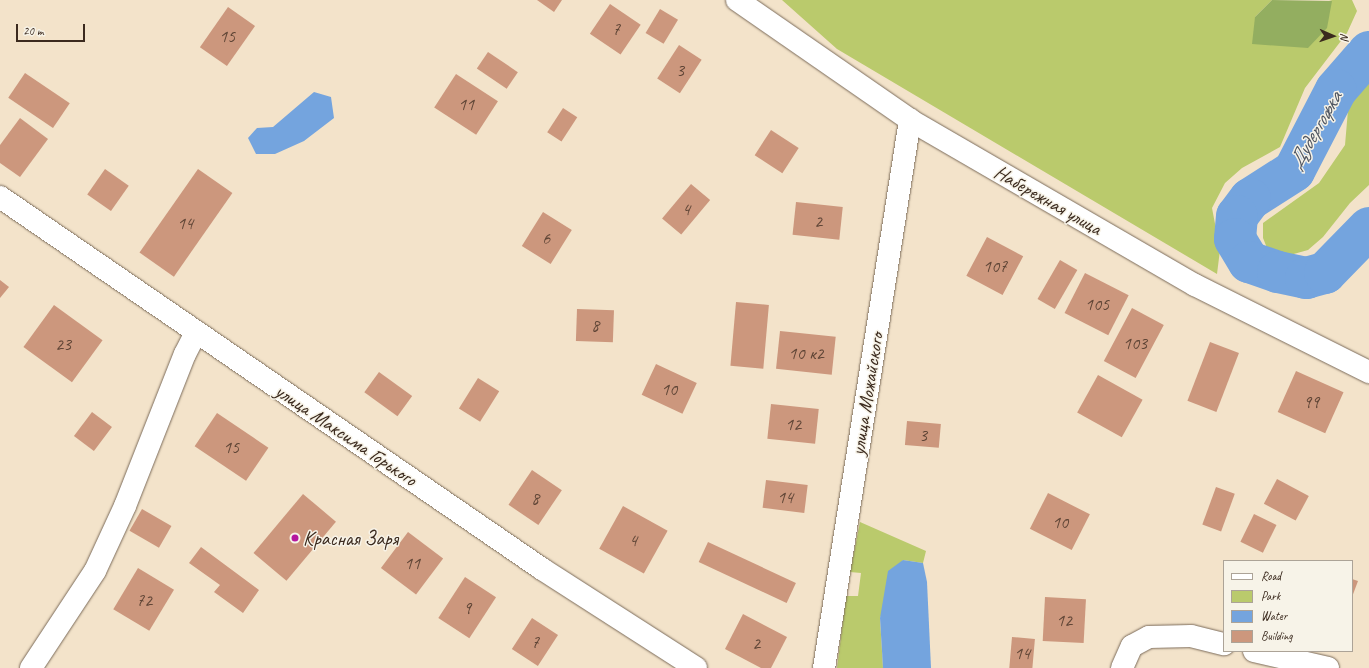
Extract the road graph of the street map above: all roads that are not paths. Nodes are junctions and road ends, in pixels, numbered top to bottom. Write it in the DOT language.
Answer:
graph roads {
  1 [pos="743,2"];
  2 [pos="910,120"];
  3 [pos="0,197"];
  4 [pos="196,332"];
  5 [pos="1369,372"];
  6 [pos="1223,644"];
  7 [pos="1258,652"];
  8 [pos="31,668"];
  9 [pos="696,668"];
  10 [pos="824,668"];
  11 [pos="1122,668"];
  12 [pos="1328,668"];
  1 -- 2 [label="street, Набережная улица"];
  2 -- 5 [label="street, Набережная улица"];
  2 -- 10 [label="street, улица Можайского"];
  3 -- 4 [label="street, улица Максима Горького"];
  4 -- 8 [label="street"];
  4 -- 9 [label="street, улица Максима Горького"];
  6 -- 11 [label="street"];
  7 -- 12 [label="street"];
}
